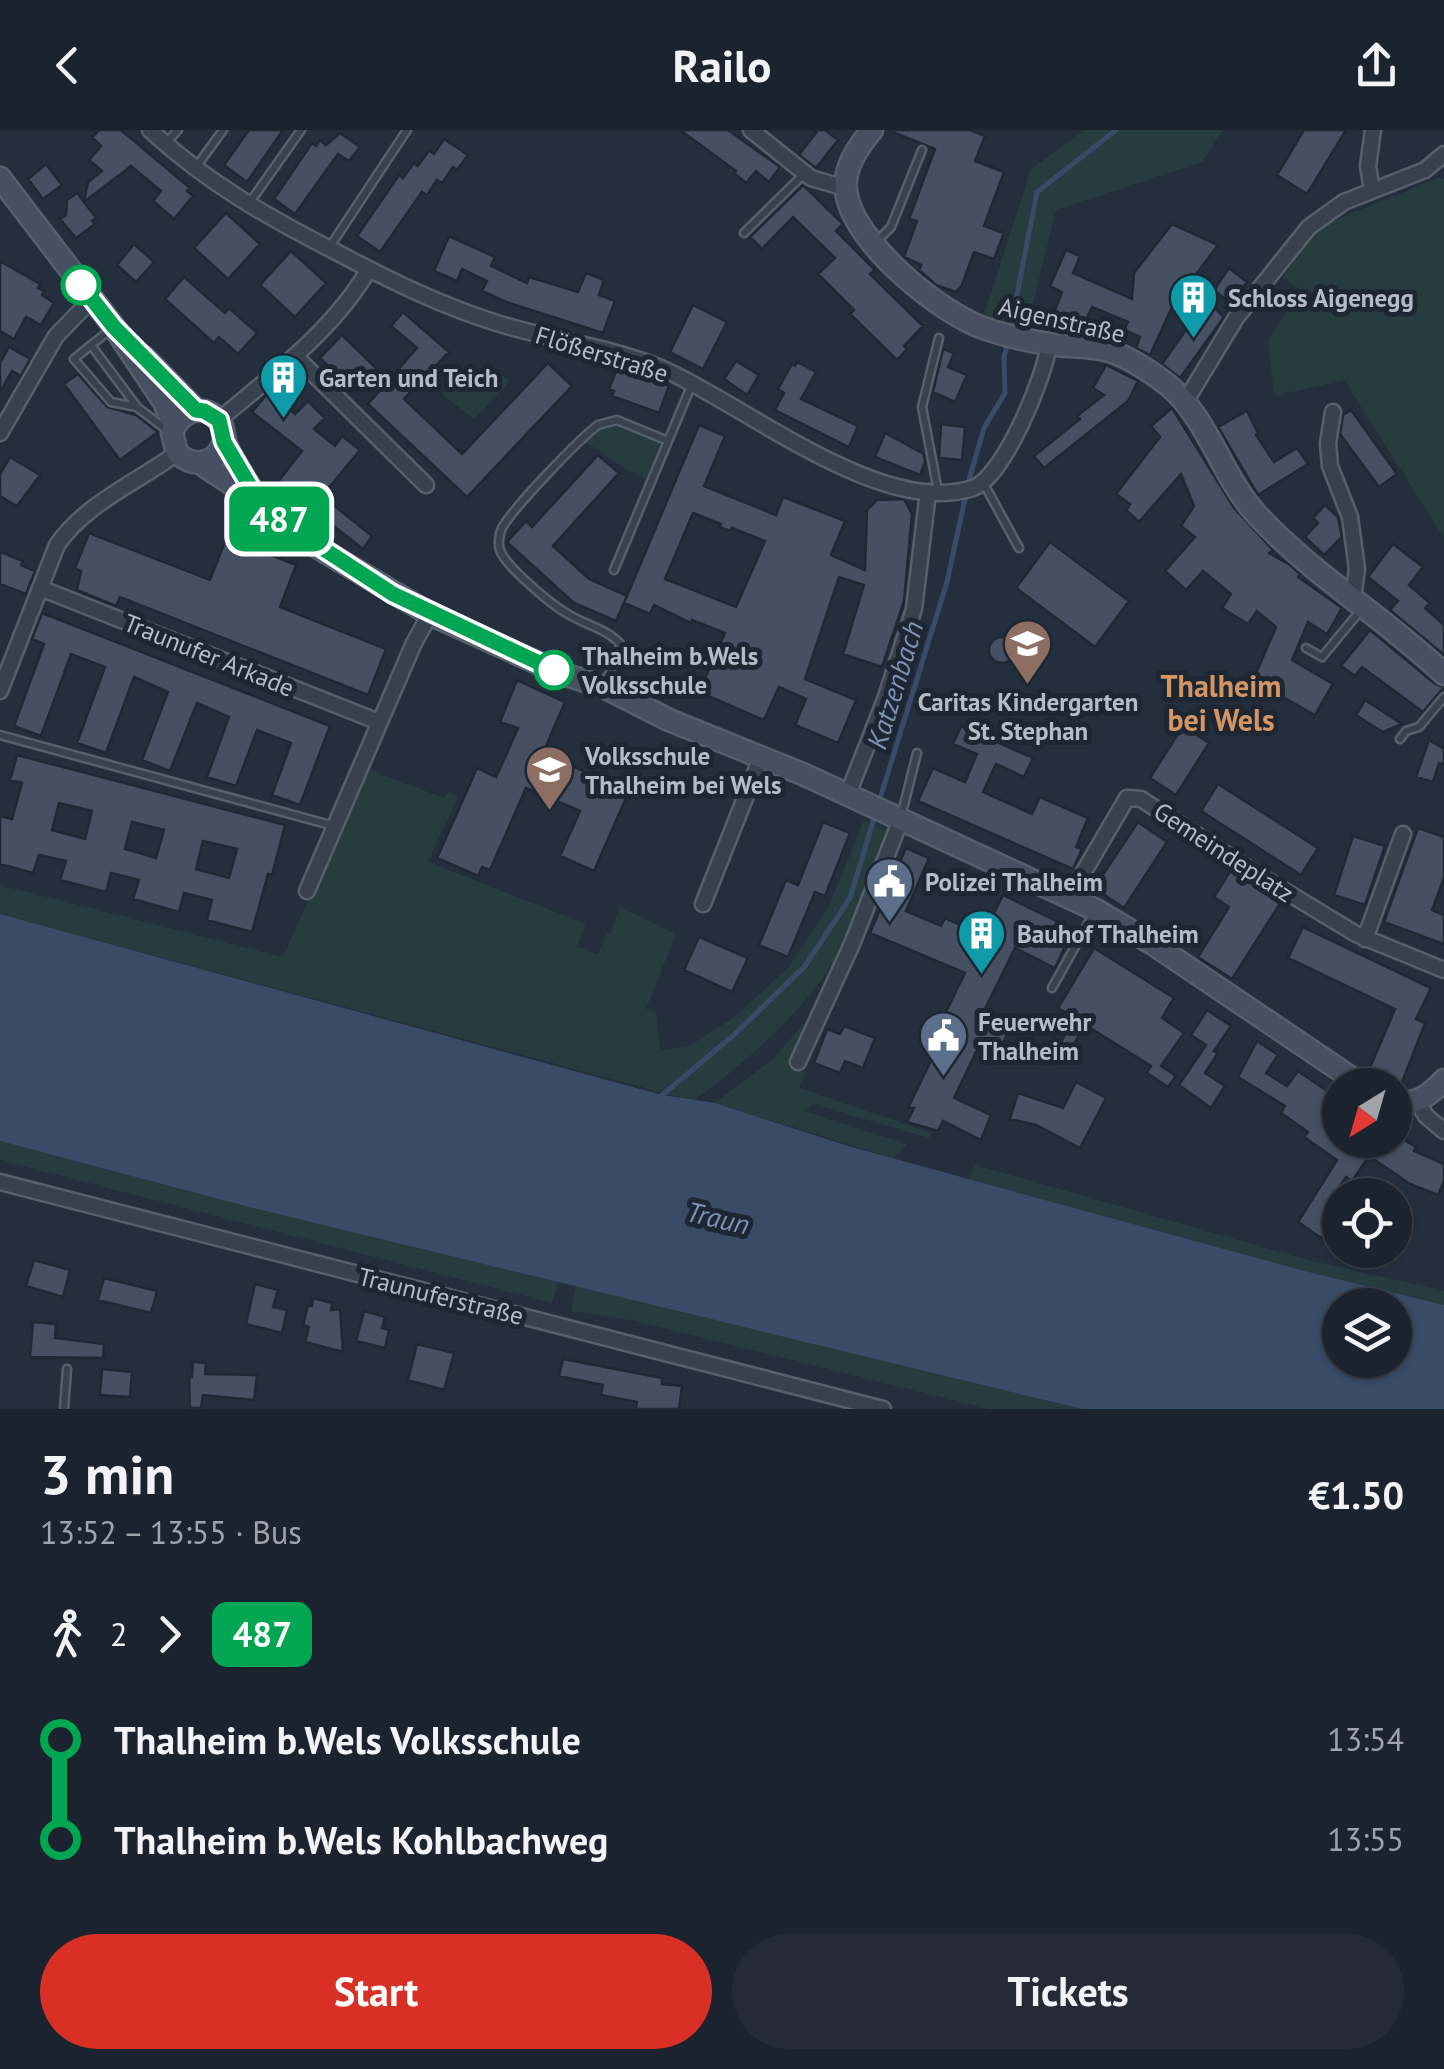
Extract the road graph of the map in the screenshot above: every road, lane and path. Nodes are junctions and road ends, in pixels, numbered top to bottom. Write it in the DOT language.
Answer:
graph roads {
  1 [pos="150,130"];
  2 [pos="178,130"];
  3 [pos="223,130"];
  4 [pos="301,130"];
  5 [pos="408,130"];
  6 [pos="751,130"];
  7 [pos="872,130"];
  8 [pos="1373,130"];
  9 [pos="165,144"];
  10 [pos="922,150"];
  11 [pos="1444,154"];
  12 [pos="195,168"];
  13 [pos="805,173"];
  14 [pos="0,178"];
  15 [pos="845,188"];
  16 [pos="1372,190"];
  17 [pos="247,206"];
  18 [pos="744,233"];
  19 [pos="874,244"];
  20 [pos="328,249"];
  21 [pos="369,270"];
  22 [pos="92,300"];
  23 [pos="114,327"];
  24 [pos="939,338"];
  25 [pos="1049,344"];
  26 [pos="91,346"];
  27 [pos="296,357"];
  28 [pos="692,384"];
  29 [pos="1185,402"];
  30 [pos="138,408"];
  31 [pos="196,410"];
  32 [pos="1333,412"];
  33 [pos="219,420"];
  34 [pos="0,433"];
  35 [pos="174,438"];
  36 [pos="668,440"];
  37 [pos="224,442"];
  38 [pos="200,463"];
  39 [pos="426,484"];
  40 [pos="971,488"];
  41 [pos="933,492"];
  42 [pos="260,503"];
  43 [pos="1019,548"];
  44 [pos="614,570"];
  45 [pos="40,588"];
  46 [pos="1359,602"];
  47 [pos="430,614"];
  48 [pos="1306,648"];
  49 [pos="560,672"];
  50 [pos="1444,674"];
  51 [pos="604,687"];
  52 [pos="0,691"];
  53 [pos="1444,697"];
  54 [pos="669,720"];
  55 [pos="379,722"];
  56 [pos="0,735"];
  57 [pos="1400,739"];
  58 [pos="917,753"];
  59 [pos="761,758"];
  60 [pos="848,794"];
  61 [pos="900,819"];
  62 [pos="334,826"];
  63 [pos="1403,834"];
  64 [pos="308,891"];
  65 [pos="1069,896"];
  66 [pos="703,904"];
  67 [pos="1096,910"];
  68 [pos="1365,939"];
  69 [pos="1444,970"];
  70 [pos="1052,988"];
  71 [pos="798,1062"];
  72 [pos="1337,1068"];
  73 [pos="1444,1080"];
  74 [pos="1412,1101"];
  75 [pos="1418,1101"];
  76 [pos="1444,1131"];
  77 [pos="0,1182"];
  78 [pos="67,1369"];
  79 [pos="64,1409"];
  80 [pos="883,1409"];
  1 -- 9 [label="street, Flößerstraße"];
  2 -- 9 [label="lane"];
  3 -- 12 [label="lane"];
  4 -- 17 [label="lane"];
  5 -- 20 [label="lane"];
  6 -- 13 [label="street"];
  7 -- 15 [label="main road"];
  8 -- 16 [label="street"];
  9 -- 12 [label="street, Flößerstraße"];
  10 -- 19 [label="lane"];
  11 -- 16 [label="street"];
  12 -- 17 [label="street, Flößerstraße"];
  13 -- 15 [label="street"];
  13 -- 18 [label="lane"];
  14 -- 22 [label="main road"];
  15 -- 19 [label="main road, Aigenstraße"];
  16 -- 29 [label="street"];
  17 -- 20 [label="street, Flößerstraße"];
  19 -- 25 [label="main road, Aigenstraße"];
  20 -- 21 [label="street, Flößerstraße"];
  21 -- 27 [label="street"];
  21 -- 28 [label="street, Flößerstraße"];
  22 -- 23 [label="main road"];
  22 -- 34 [label="street"];
  23 -- 26 [label="lane"];
  23 -- 31 [label="main road"];
  23 -- 35 [label="main road"];
  24 -- 41 [label="lane"];
  25 -- 29 [label="main road, Aigenstraße"];
  25 -- 40 [label="street"];
  26 -- 30 [label="lane"];
  26 -- 30 [label="lane"];
  27 -- 33 [label="street"];
  27 -- 39 [label="street"];
  28 -- 36 [label="lane"];
  28 -- 41 [label="street, Flößerstraße"];
  29 -- 46 [label="main road, Aigenstraße"];
  30 -- 35 [label="lane"];
  31 -- 33 [label="main road"];
  31 -- 35 [label="main road"];
  32 -- 46 [label="street"];
  33 -- 37 [label="main road"];
  35 -- 38 [label="main road"];
  35 -- 45 [label="street"];
  36 -- 44 [label="lane"];
  36 -- 51 [label="lane"];
  37 -- 38 [label="main road"];
  37 -- 42 [label="main road"];
  38 -- 42 [label="main road"];
  40 -- 41 [label="street, Flößerstraße"];
  40 -- 43 [label="lane"];
  41 -- 60 [label="street"];
  42 -- 47 [label="main road"];
  45 -- 52 [label="street"];
  45 -- 55 [label="street, Traunufer Arkade"];
  46 -- 48 [label="lane"];
  46 -- 50 [label="main road, Aigenstraße"];
  47 -- 49 [label="main road"];
  47 -- 55 [label="street"];
  49 -- 51 [label="main road"];
  49 -- 54 [label="main road"];
  51 -- 54 [label="main road"];
  53 -- 57 [label="lane"];
  54 -- 59 [label="main road"];
  55 -- 62 [label="street"];
  56 -- 62 [label="lane"];
  58 -- 61 [label="lane"];
  59 -- 60 [label="main road"];
  59 -- 66 [label="street"];
  60 -- 61 [label="main road"];
  61 -- 65 [label="main road"];
  61 -- 71 [label="street"];
  62 -- 64 [label="street"];
  63 -- 68 [label="street"];
  65 -- 67 [label="main road"];
  65 -- 68 [label="street, Gemeindeplatz"];
  67 -- 70 [label="lane"];
  67 -- 72 [label="main road"];
  68 -- 69 [label="street, Gemeindeplatz"];
  73 -- 75 [label="main road"];
  74 -- 75 [label="main road"];
  75 -- 76 [label="street"];
  77 -- 80 [label="street, Traunuferstraße"];
  78 -- 79 [label="lane"];
}
